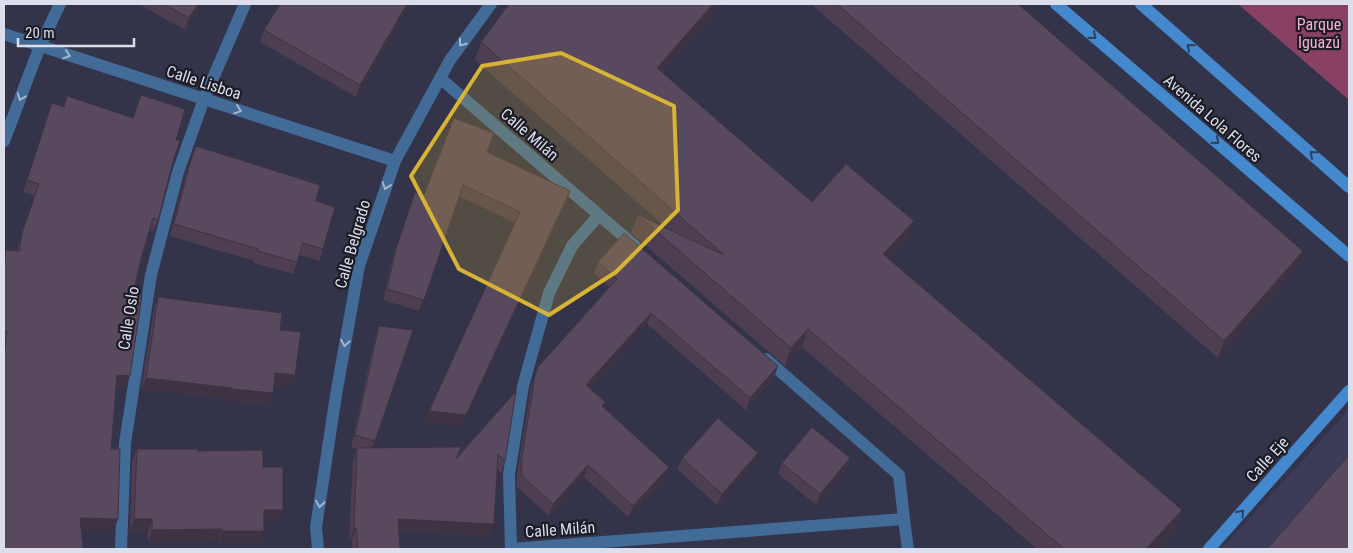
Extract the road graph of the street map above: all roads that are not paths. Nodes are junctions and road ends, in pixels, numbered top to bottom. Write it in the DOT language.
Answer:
graph roads {
  1 [pos="60,4"];
  2 [pos="245,4"];
  3 [pos="491,4"];
  4 [pos="1056,4"];
  5 [pos="1141,4"];
  6 [pos="4,34"];
  7 [pos="40,46"];
  8 [pos="440,78"];
  9 [pos="204,99"];
  10 [pos="4,142"];
  11 [pos="394,160"];
  12 [pos="1349,186"];
  13 [pos="599,215"];
  14 [pos="644,254"];
  15 [pos="1349,256"];
  16 [pos="757,351"];
  17 [pos="1349,391"];
  18 [pos="904,519"];
  19 [pos="121,549"];
  20 [pos="318,549"];
  21 [pos="908,549"];
  22 [pos="1209,549"];
  1 -- 7 [label="street"];
  2 -- 9 [label="street, Calle Oslo"];
  3 -- 8 [label="street, Calle Belgrado, one-way"];
  4 -- 15 [label="main road, Avenida Lola Flores, one-way"];
  12 -- 5 [label="main road, one-way"];
  6 -- 7 [label="street, Calle Lisboa"];
  7 -- 9 [label="street, Calle Lisboa, one-way"];
  7 -- 10 [label="street, one-way"];
  8 -- 11 [label="street, Calle Belgrado"];
  8 -- 13 [label="street, Calle Milán"];
  9 -- 11 [label="street, Calle Lisboa, one-way"];
  9 -- 19 [label="street, Calle Oslo"];
  11 -- 20 [label="street, Calle Belgrado, one-way"];
  13 -- 14 [label="street, Calle Milán"];
  13 -- 18 [label="street, Calle Milán"];
  16 -- 18 [label="street"];
  22 -- 17 [label="main road, Calle Eje, one-way"];
  18 -- 21 [label="street"];
}
